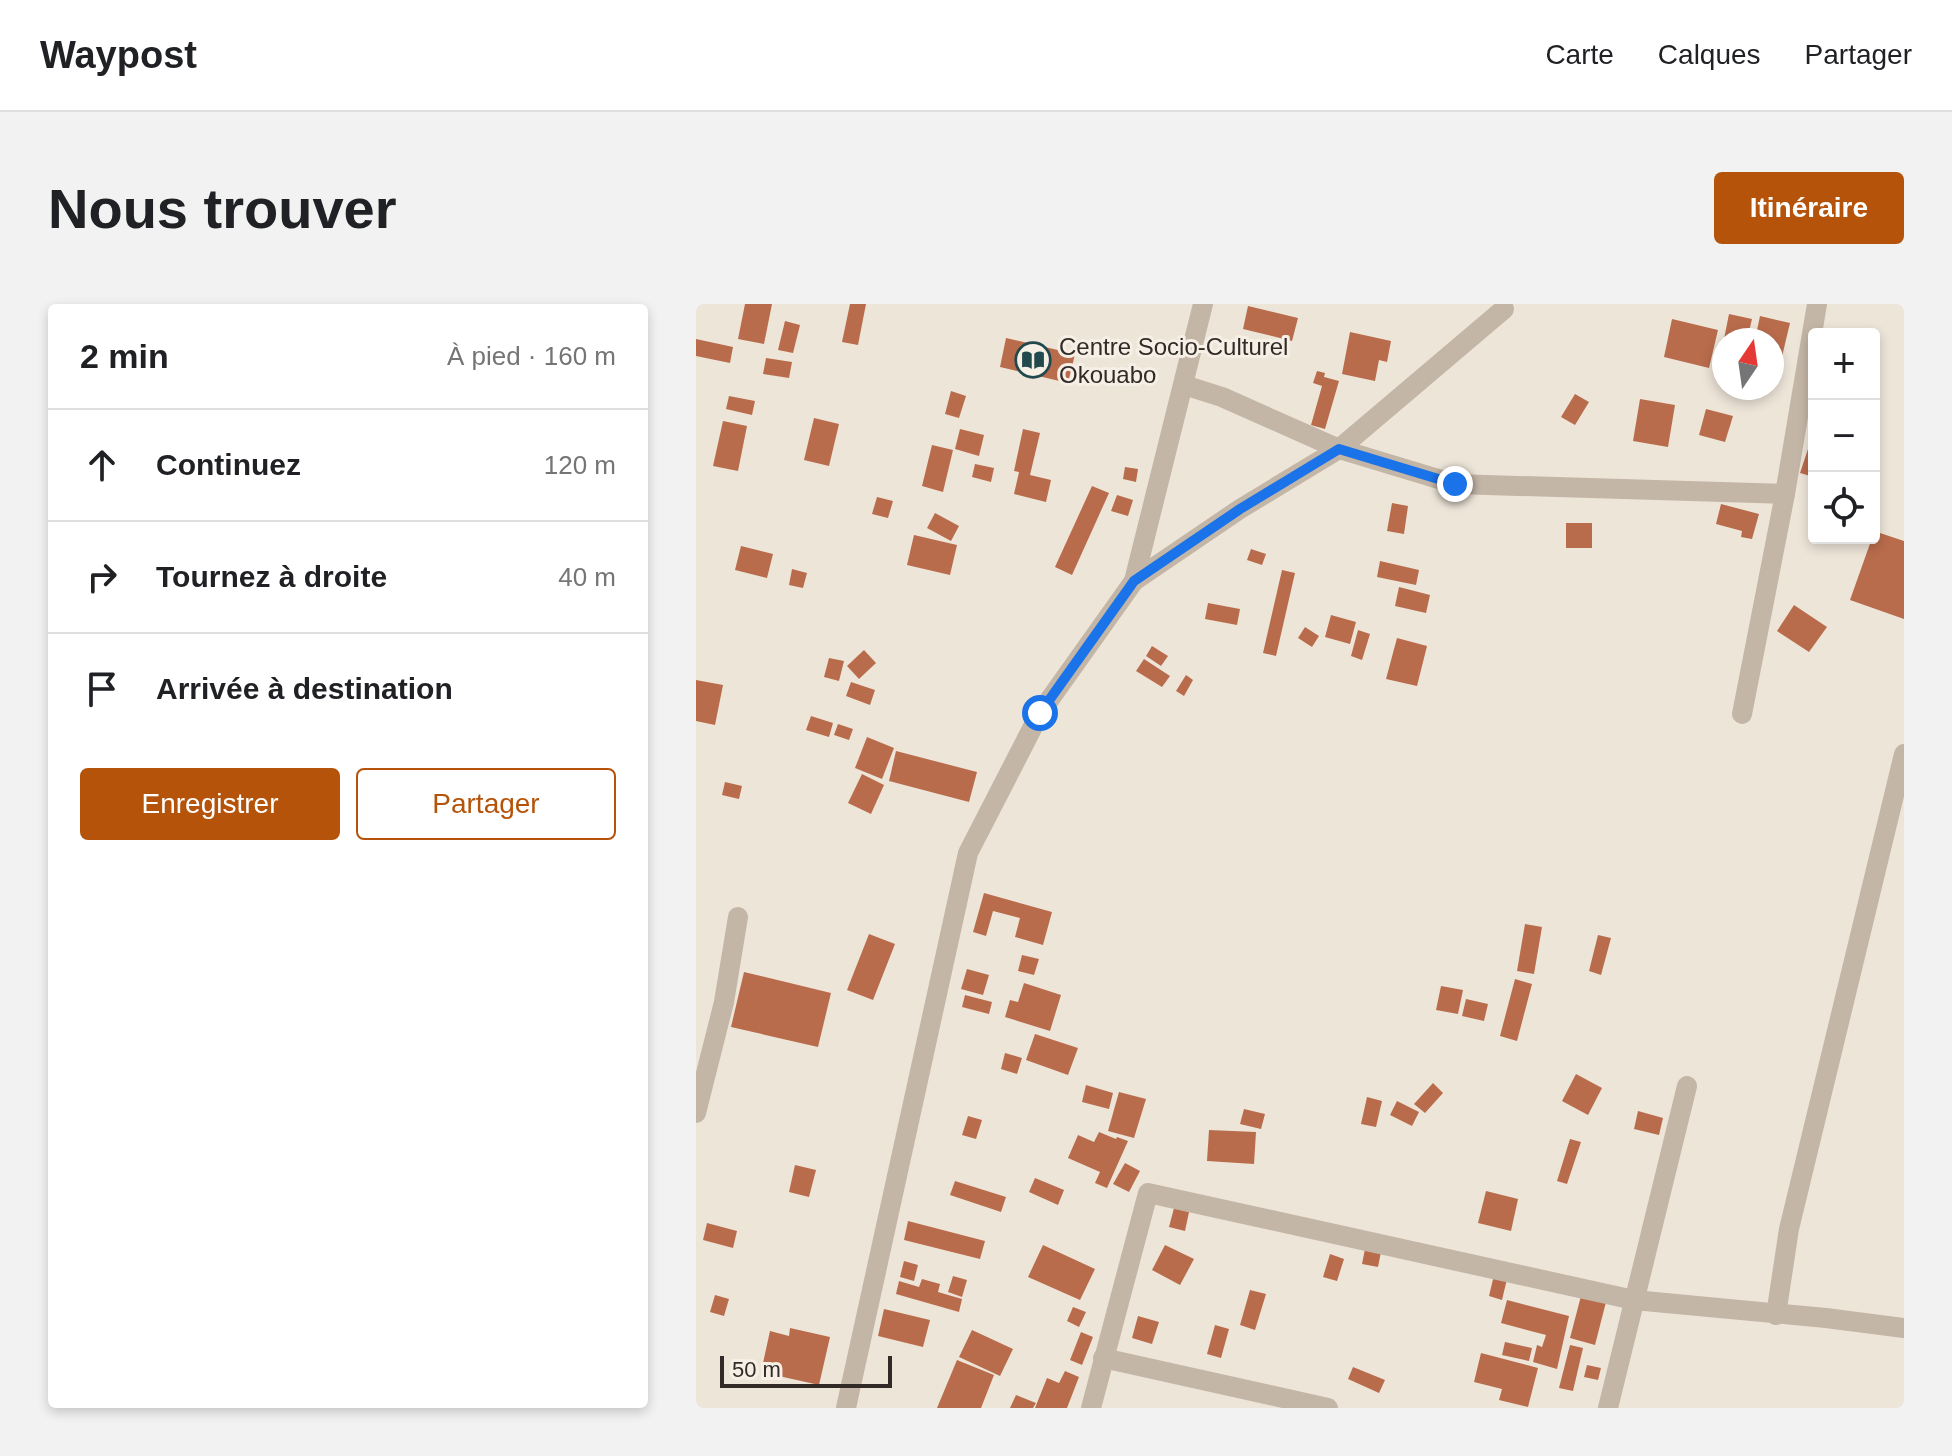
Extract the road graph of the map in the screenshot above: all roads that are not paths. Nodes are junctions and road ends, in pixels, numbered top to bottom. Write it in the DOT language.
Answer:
graph roads {
  1 [pos="1203,304"];
  2 [pos="1817,304"];
  3 [pos="1504,309"];
  4 [pos="1184,385"];
  5 [pos="1339,449"];
  6 [pos="1785,494"];
  7 [pos="1134,581"];
  8 [pos="1742,714"];
  9 [pos="1904,754"];
  10 [pos="738,917"];
  11 [pos="1687,1086"];
  12 [pos="696,1113"];
  13 [pos="1634,1300"];
  14 [pos="1776,1315"];
  15 [pos="1904,1328"];
  16 [pos="1103,1358"];
  17 [pos="846,1408"];
  18 [pos="1091,1408"];
  19 [pos="1328,1408"];
  20 [pos="1608,1408"];
  1 -- 4 [label="street"];
  2 -- 6 [label="street"];
  3 -- 5 [label="street"];
  4 -- 5 [label="street"];
  4 -- 7 [label="street"];
  5 -- 6 [label="street"];
  5 -- 7 [label="street"];
  6 -- 8 [label="street"];
  7 -- 17 [label="street"];
  9 -- 14 [label="street"];
  10 -- 12 [label="street"];
  11 -- 13 [label="street"];
  13 -- 14 [label="street"];
  13 -- 16 [label="street"];
  13 -- 20 [label="street"];
  14 -- 15 [label="street"];
  16 -- 18 [label="street"];
  16 -- 19 [label="street"];
}
